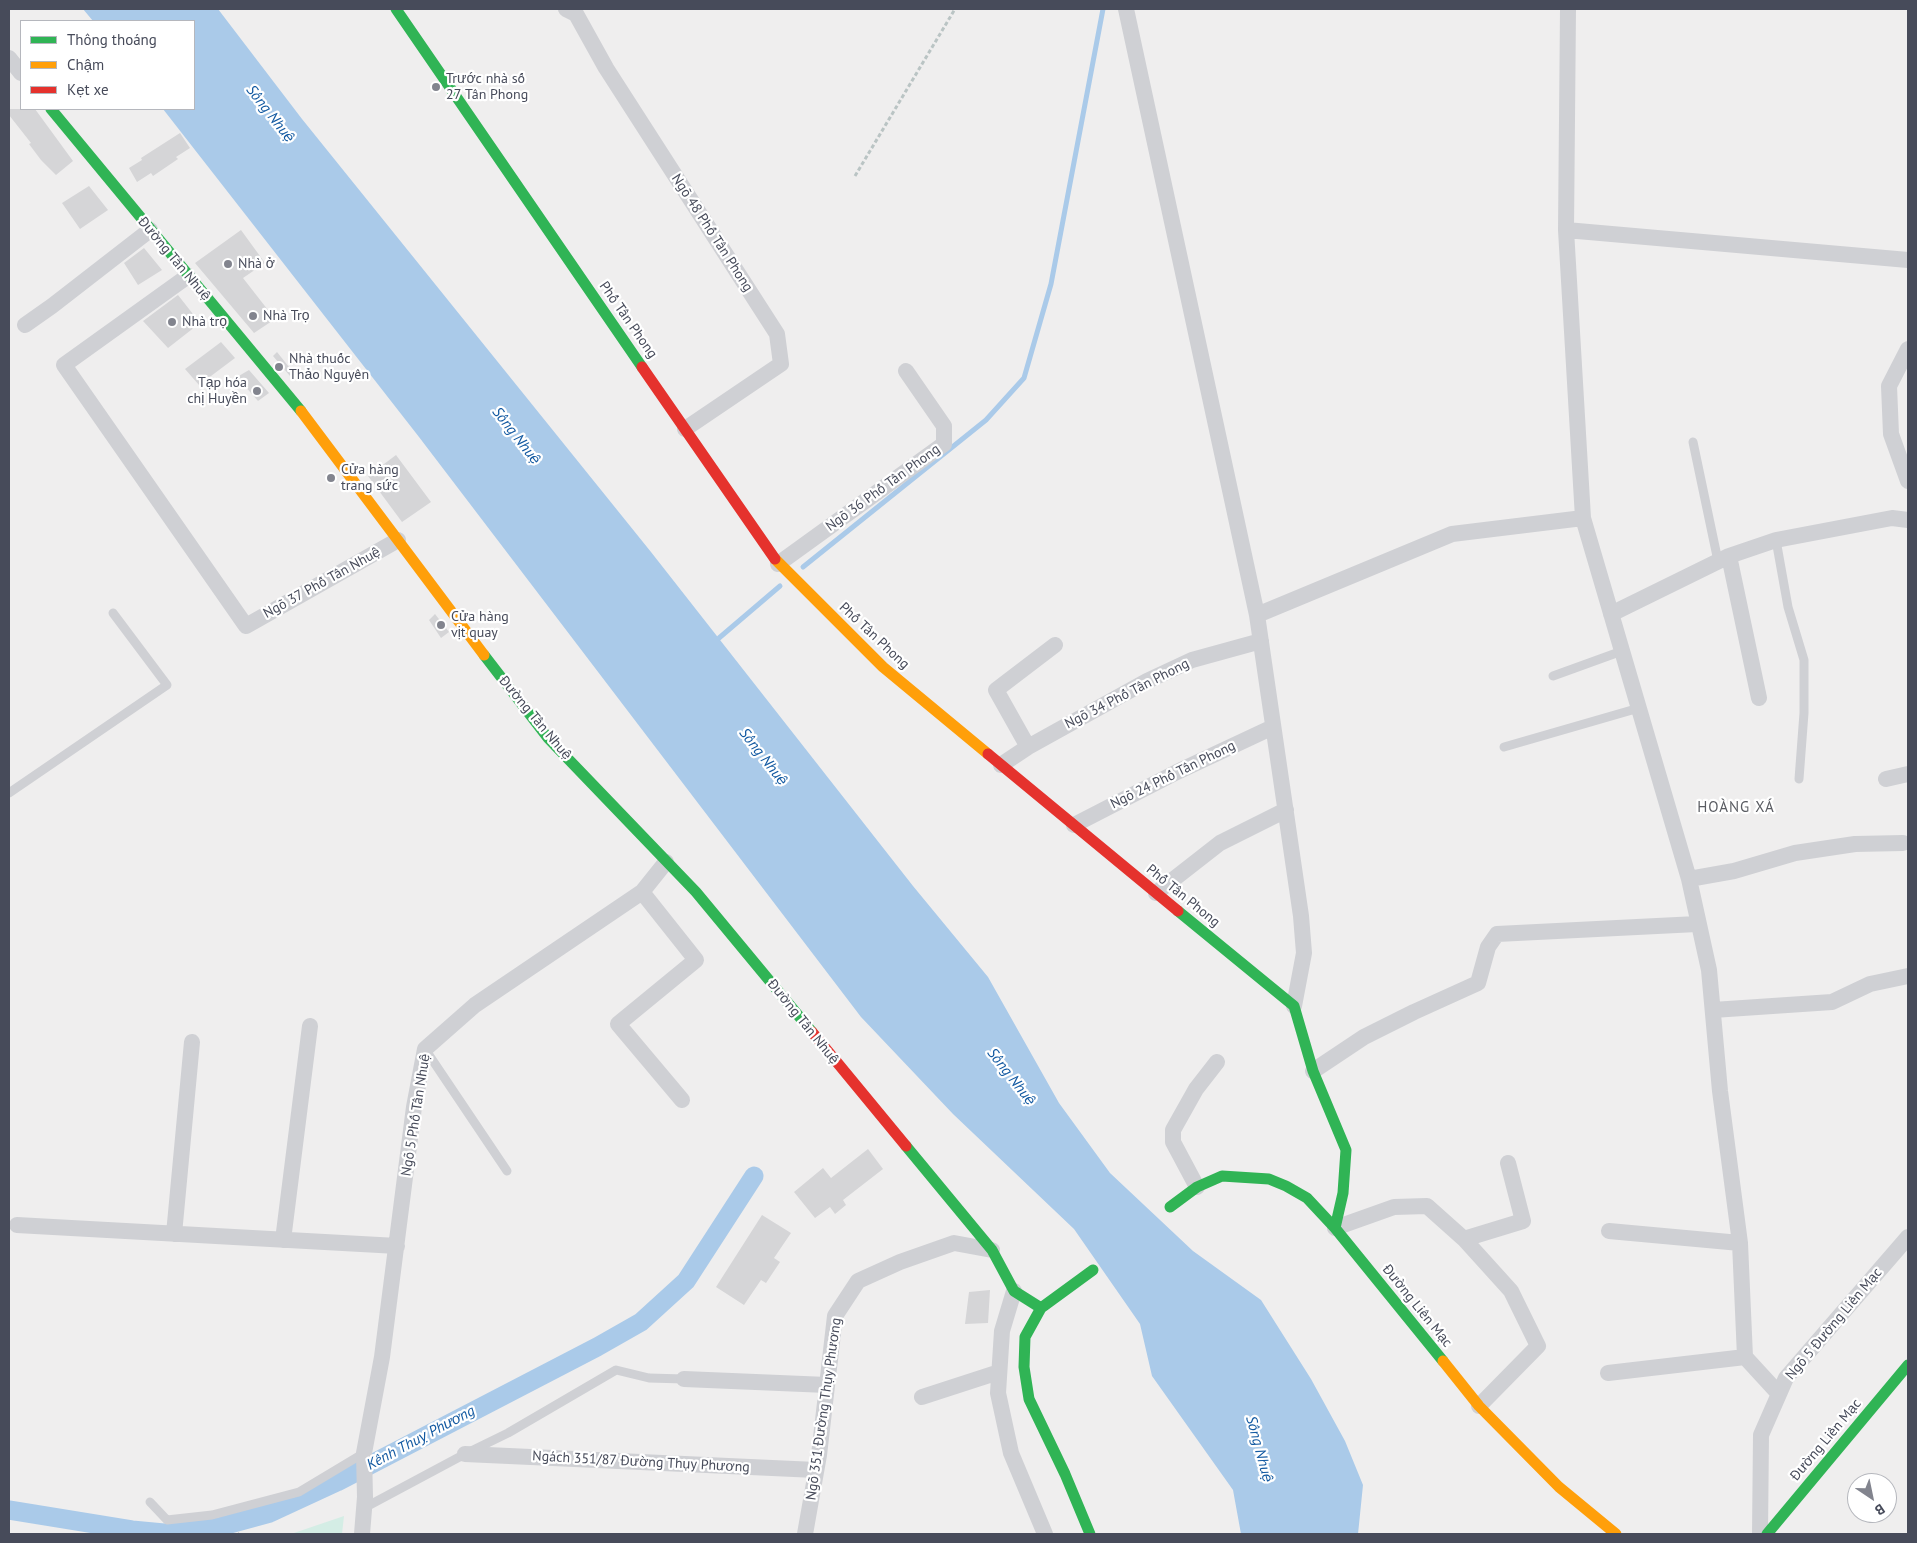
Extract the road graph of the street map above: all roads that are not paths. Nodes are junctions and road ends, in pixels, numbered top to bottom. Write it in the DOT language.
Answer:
graph roads {
  1 [pos="396,9"];
  2 [pos="569,9"];
  3 [pos="1126,9"];
  4 [pos="1568,9"];
  5 [pos="9,58"];
  6 [pos="20,72"];
  7 [pos="51,110"];
  8 [pos="150,230"];
  9 [pos="1566,230"];
  10 [pos="1908,260"];
  11 [pos="188,276"];
  12 [pos="25,325"];
  13 [pos="1908,349"];
  14 [pos="906,371"];
  15 [pos="685,429"];
  16 [pos="1693,442"];
  17 [pos="1908,481"];
  18 [pos="1583,518"];
  19 [pos="1908,520"];
  20 [pos="398,540"];
  21 [pos="1776,540"];
  22 [pos="1724,559"];
  23 [pos="778,564"];
  24 [pos="113,613"];
  25 [pos="1611,614"];
  26 [pos="1258,615"];
  27 [pos="1261,641"];
  28 [pos="1055,645"];
  29 [pos="1622,651"];
  30 [pos="1553,676"];
  31 [pos="1759,698"];
  32 [pos="1639,708"];
  33 [pos="1273,727"];
  34 [pos="1028,746"];
  35 [pos="1504,746"];
  36 [pos="1001,765"];
  37 [pos="1908,774"];
  38 [pos="1799,779"];
  39 [pos="1886,779"];
  40 [pos="9,793"];
  41 [pos="1286,810"];
  42 [pos="1074,826"];
  43 [pos="1903,843"];
  44 [pos="666,862"];
  45 [pos="1689,880"];
  46 [pos="642,892"];
  47 [pos="1156,893"];
  48 [pos="1698,924"];
  49 [pos="1908,976"];
  50 [pos="1294,1006"];
  51 [pos="1712,1010"];
  52 [pos="310,1026"];
  53 [pos="192,1042"];
  54 [pos="425,1049"];
  55 [pos="1217,1062"];
  56 [pos="1313,1071"];
  57 [pos="682,1100"];
  58 [pos="1508,1163"];
  59 [pos="507,1171"];
  60 [pos="1197,1187"];
  61 [pos="1170,1207"];
  62 [pos="17,1225"];
  63 [pos="1335,1228"];
  64 [pos="1609,1231"];
  65 [pos="174,1234"];
  66 [pos="1908,1237"];
  67 [pos="283,1240"];
  68 [pos="1464,1240"];
  69 [pos="1740,1243"];
  70 [pos="397,1246"];
  71 [pos="992,1250"];
  72 [pos="1093,1270"];
  73 [pos="1014,1291"];
  74 [pos="1040,1308"];
  75 [pos="1745,1357"];
  76 [pos="1908,1365"];
  77 [pos="999,1372"];
  78 [pos="1608,1374"];
  79 [pos="684,1380"];
  80 [pos="827,1385"];
  81 [pos="1779,1394"];
  82 [pos="922,1397"];
  83 [pos="1479,1406"];
  84 [pos="364,1453"];
  85 [pos="465,1454"];
  86 [pos="816,1470"];
  87 [pos="150,1502"];
  88 [pos="364,1502"];
  89 [pos="362,1534"];
  90 [pos="805,1534"];
  91 [pos="1045,1534"];
  92 [pos="1090,1534"];
  93 [pos="1616,1534"];
  94 [pos="1760,1534"];
  95 [pos="1767,1534"];
  1 -- 15 [label="street, Phố Tân Phong"];
  2 -- 15 [label="street, Ngõ 48 Phố Tân Phong"];
  3 -- 26 [label="street"];
  4 -- 9 [label="street"];
  5 -- 6 [label="street"];
  7 -- 8 [label="street, Đường Tân Nhuệ"];
  8 -- 11 [label="street, Đường Tân Nhuệ"];
  8 -- 12 [label="street"];
  9 -- 10 [label="street"];
  9 -- 18 [label="street"];
  11 -- 20 [label="street, Đường Tân Nhuệ"];
  11 -- 20 [label="street, Ngõ 37 Phố Tân Nhuệ"];
  13 -- 17 [label="street"];
  14 -- 23 [label="street, Ngõ 36 Phố Tân Phong"];
  15 -- 23 [label="street, Phố Tân Phong"];
  16 -- 22 [label="lane"];
  18 -- 25 [label="street"];
  18 -- 26 [label="street"];
  19 -- 21 [label="street"];
  20 -- 44 [label="street, Đường Tân Nhuệ"];
  21 -- 22 [label="street"];
  21 -- 38 [label="lane"];
  22 -- 25 [label="street"];
  22 -- 31 [label="street"];
  23 -- 36 [label="street, Phố Tân Phong"];
  24 -- 40 [label="lane"];
  25 -- 29 [label="street"];
  26 -- 27 [label="street"];
  27 -- 33 [label="street"];
  27 -- 34 [label="street, Ngõ 34 Phố Tân Phong"];
  28 -- 34 [label="street"];
  29 -- 30 [label="lane"];
  29 -- 32 [label="street"];
  32 -- 35 [label="lane"];
  32 -- 45 [label="street"];
  33 -- 41 [label="street"];
  33 -- 42 [label="street, Ngõ 24 Phố Tân Phong"];
  34 -- 36 [label="street, Ngõ 34 Phố Tân Phong"];
  36 -- 42 [label="street, Phố Tân Phong"];
  37 -- 39 [label="street"];
  41 -- 47 [label="street"];
  41 -- 50 [label="street"];
  42 -- 47 [label="street, Phố Tân Phong"];
  43 -- 45 [label="street"];
  44 -- 46 [label="street, Ngõ 5 Phố Tân Nhuệ"];
  44 -- 71 [label="street, Đường Tân Nhuệ"];
  45 -- 48 [label="street"];
  46 -- 54 [label="street, Ngõ 5 Phố Tân Nhuệ"];
  46 -- 57 [label="street"];
  47 -- 50 [label="street, Phố Tân Phong"];
  48 -- 51 [label="street"];
  48 -- 56 [label="street"];
  49 -- 51 [label="street"];
  50 -- 56 [label="street"];
  51 -- 69 [label="street"];
  52 -- 67 [label="street"];
  53 -- 65 [label="street"];
  54 -- 59 [label="lane"];
  54 -- 70 [label="street, Ngõ 5 Phố Tân Nhuệ"];
  55 -- 60 [label="street"];
  56 -- 63 [label="street"];
  58 -- 68 [label="street"];
  60 -- 61 [label="street, Đường Liên Mạc"];
  60 -- 63 [label="street, Đường Liên Mạc"];
  62 -- 65 [label="street"];
  63 -- 68 [label="street"];
  63 -- 83 [label="street, Đường Liên Mạc"];
  64 -- 69 [label="street"];
  65 -- 67 [label="street"];
  66 -- 81 [label="street, Ngõ 5 Đường Liên Mạc"];
  67 -- 70 [label="street"];
  68 -- 83 [label="street"];
  69 -- 75 [label="street"];
  70 -- 84 [label="street, Ngõ 5 Phố Tân Nhuệ"];
  71 -- 73 [label="street, Đường Tân Nhuệ"];
  71 -- 80 [label="street, Ngõ 351 Đường Thụy Phương"];
  72 -- 74 [label="street"];
  73 -- 74 [label="street, Đường Tân Nhuệ"];
  73 -- 77 [label="street"];
  74 -- 92 [label="street"];
  75 -- 78 [label="street"];
  75 -- 81 [label="street"];
  76 -- 95 [label="street, Đường Liên Mạc"];
  77 -- 82 [label="street"];
  77 -- 91 [label="street"];
  79 -- 80 [label="street"];
  79 -- 85 [label="lane"];
  80 -- 86 [label="street, Ngõ 351 Đường Thụy Phương"];
  81 -- 94 [label="street, Ngõ 5 Đường Liên Mạc"];
  83 -- 93 [label="street, Đường Liên Mạc"];
  84 -- 87 [label="lane"];
  84 -- 88 [label="street, Ngõ 5 Phố Tân Nhuệ"];
  85 -- 86 [label="street, Ngách 351/87 Đường Thụy Phương"];
  85 -- 88 [label="lane"];
  86 -- 90 [label="street, Ngõ 351 Đường Thụy Phương"];
  88 -- 89 [label="street, Ngõ 5 Phố Tân Nhuệ"];
}
